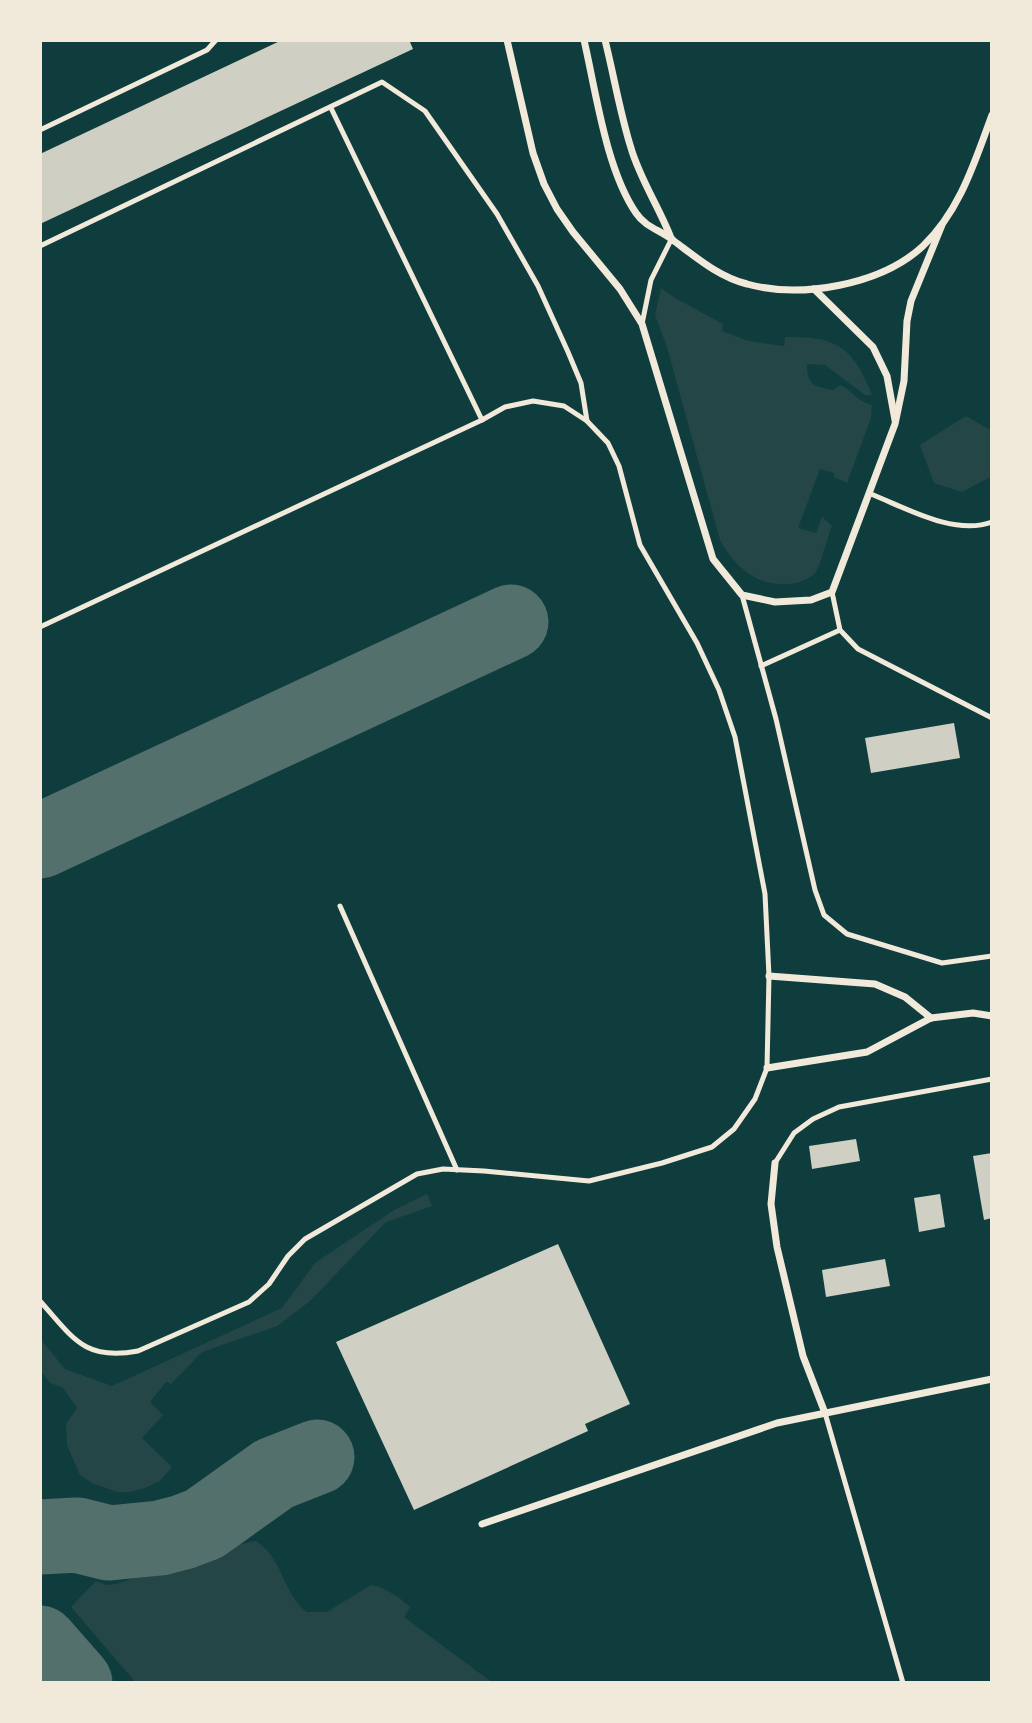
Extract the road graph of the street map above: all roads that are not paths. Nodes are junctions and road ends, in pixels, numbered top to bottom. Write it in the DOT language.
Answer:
graph roads {
  1 [pos="216,40"];
  2 [pos="507,40"];
  3 [pos="584,40"];
  4 [pos="605,40"];
  5 [pos="331,108"];
  6 [pos="992,115"];
  7 [pos="40,130"];
  8 [pos="942,225"];
  9 [pos="671,238"];
  10 [pos="40,246"];
  11 [pos="814,289"];
  12 [pos="642,324"];
  13 [pos="482,420"];
  14 [pos="587,421"];
  15 [pos="895,424"];
  16 [pos="870,494"];
  17 [pos="992,522"];
  18 [pos="832,592"];
  19 [pos="742,595"];
  20 [pos="40,627"];
  21 [pos="839,630"];
  22 [pos="761,666"];
  23 [pos="992,718"];
  24 [pos="340,906"];
  25 [pos="992,956"];
  26 [pos="769,976"];
  27 [pos="992,1016"];
  28 [pos="932,1018"];
  29 [pos="767,1068"];
  30 [pos="992,1079"];
  31 [pos="775,1163"];
  32 [pos="457,1170"];
  33 [pos="40,1301"];
  34 [pos="992,1380"];
  35 [pos="825,1413"];
  36 [pos="482,1524"];
  37 [pos="903,1683"];
  1 -- 7 [label="lane"];
  2 -- 12 [label="street"];
  3 -- 9 [label="street"];
  4 -- 9 [label="street"];
  5 -- 10 [label="lane"];
  5 -- 13 [label="lane"];
  5 -- 14 [label="lane"];
  6 -- 8 [label="street"];
  8 -- 11 [label="street"];
  8 -- 15 [label="street"];
  9 -- 11 [label="street"];
  9 -- 12 [label="lane"];
  11 -- 15 [label="street"];
  12 -- 19 [label="street"];
  13 -- 14 [label="lane"];
  13 -- 20 [label="lane"];
  14 -- 26 [label="lane"];
  15 -- 16 [label="street"];
  16 -- 17 [label="lane"];
  16 -- 18 [label="street"];
  18 -- 19 [label="street"];
  18 -- 21 [label="lane"];
  19 -- 22 [label="lane"];
  21 -- 22 [label="lane"];
  21 -- 23 [label="lane"];
  22 -- 25 [label="lane"];
  24 -- 32 [label="lane"];
  26 -- 28 [label="street"];
  26 -- 29 [label="lane"];
  27 -- 28 [label="street"];
  28 -- 29 [label="street"];
  29 -- 32 [label="lane"];
  30 -- 31 [label="lane"];
  31 -- 35 [label="street"];
  32 -- 33 [label="lane"];
  34 -- 35 [label="street"];
  35 -- 36 [label="street"];
  35 -- 37 [label="lane"];
}
